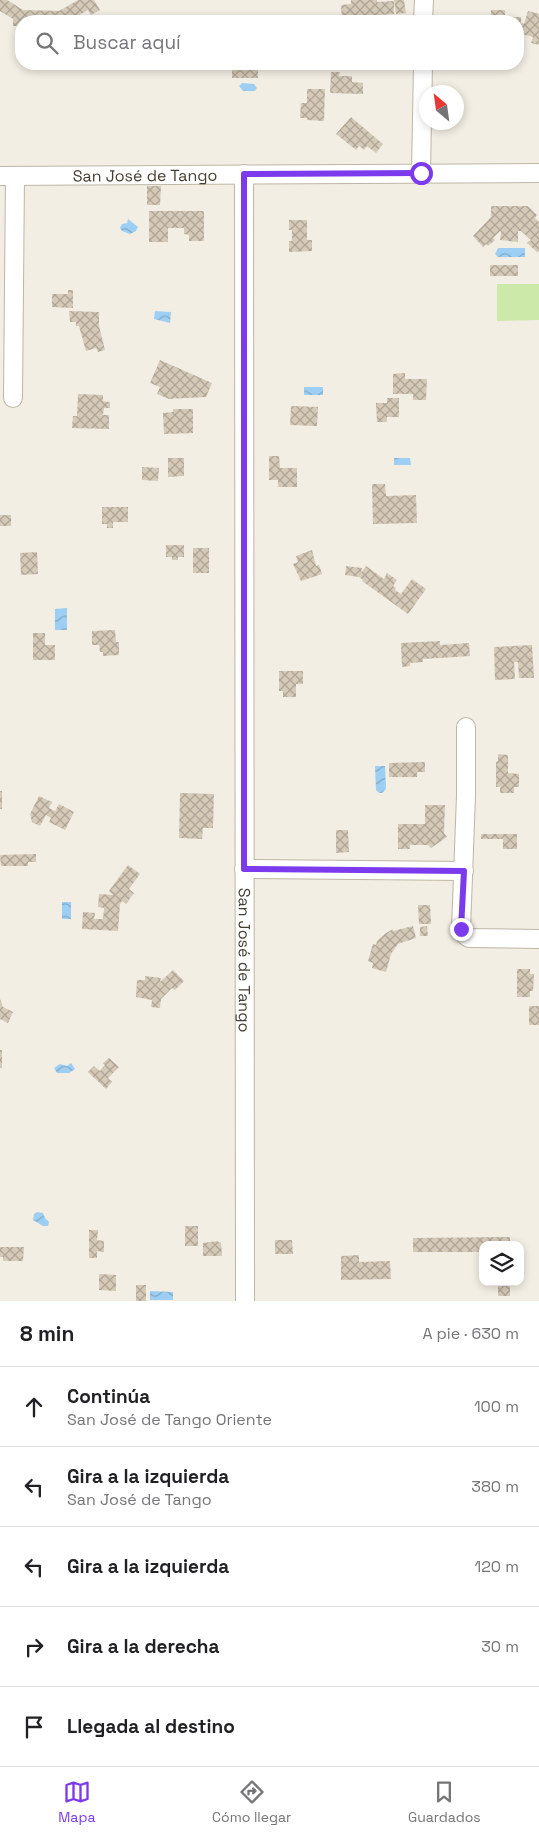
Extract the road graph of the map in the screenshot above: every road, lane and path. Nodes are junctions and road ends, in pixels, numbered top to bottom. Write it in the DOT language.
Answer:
graph roads {
  1 [pos="424,0"];
  2 [pos="423,15"];
  3 [pos="423,70"];
  4 [pos="421,173"];
  5 [pos="539,173"];
  6 [pos="244,174"];
  7 [pos="8,176"];
  8 [pos="13,398"];
  9 [pos="466,727"];
  10 [pos="244,869"];
  11 [pos="464,871"];
  12 [pos="539,939"];
  13 [pos="245,1301"];
  1 -- 2 [label="street"];
  3 -- 4 [label="street"];
  4 -- 5 [label="street"];
  4 -- 6 [label="street"];
  6 -- 7 [label="street, San José de Tango"];
  6 -- 10 [label="street, San José de Tango"];
  7 -- 8 [label="street"];
  9 -- 11 [label="street"];
  10 -- 11 [label="street"];
  10 -- 13 [label="street, San José de Tango"];
  11 -- 12 [label="street"];
}
